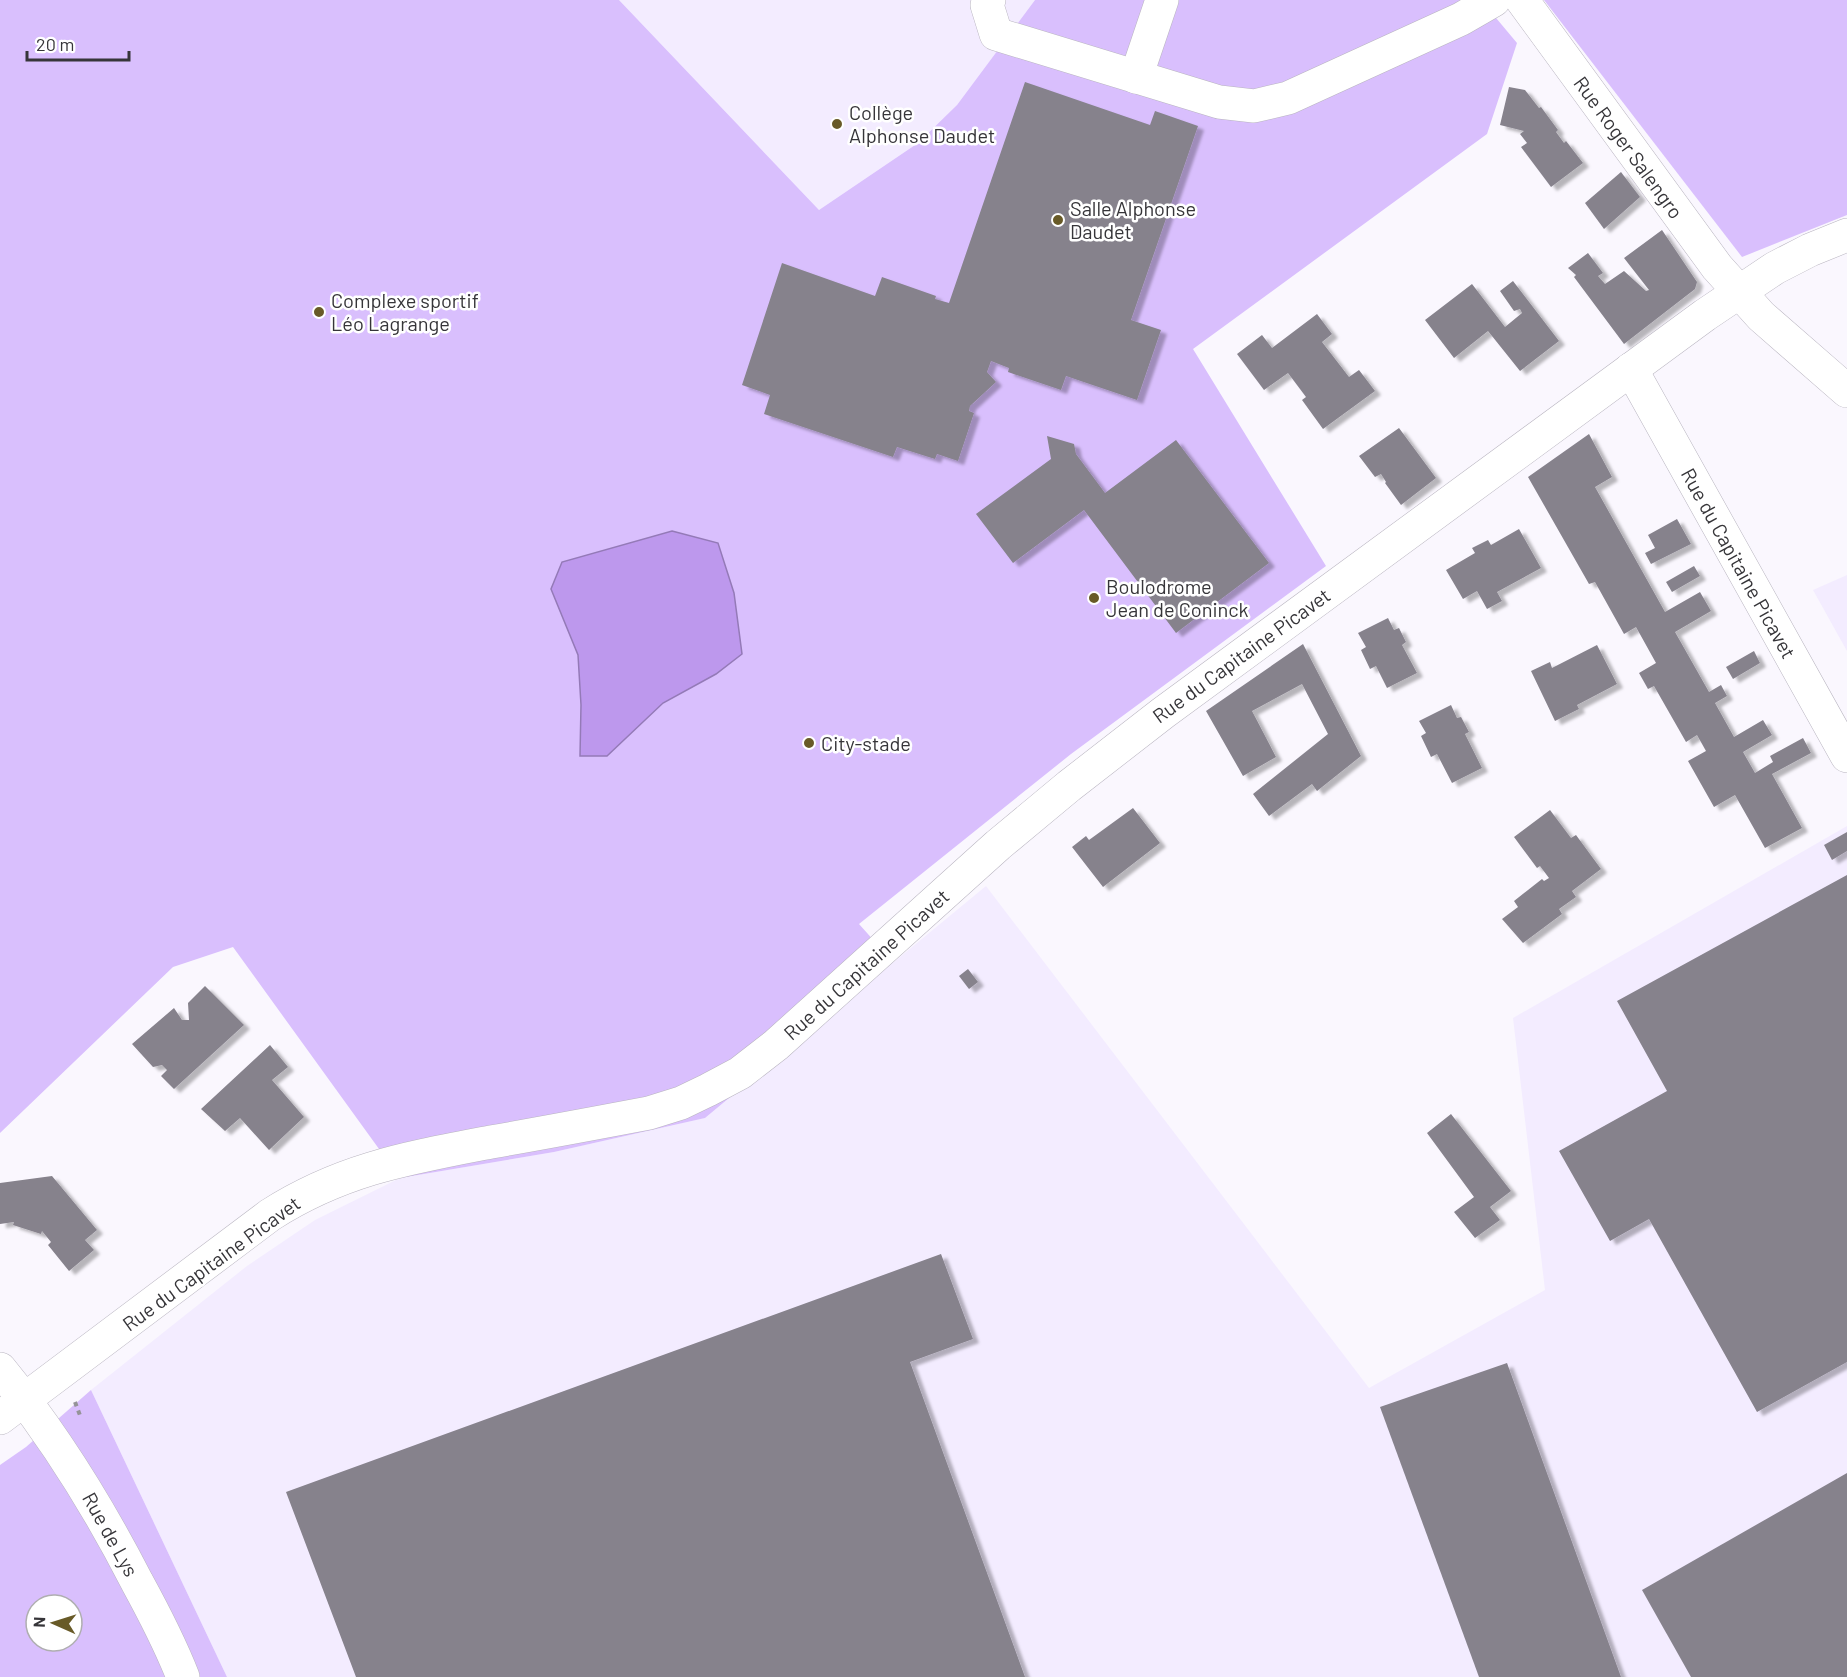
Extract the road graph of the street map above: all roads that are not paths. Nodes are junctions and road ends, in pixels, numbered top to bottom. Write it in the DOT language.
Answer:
graph roads {
  1 [pos="989,0"];
  2 [pos="1162,0"];
  3 [pos="1494,0"];
  4 [pos="1522,0"];
  5 [pos="1137,77"];
  6 [pos="1847,235"];
  7 [pos="1739,292"];
  8 [pos="1631,369"];
  9 [pos="1847,391"];
  10 [pos="1847,756"];
  11 [pos="0,1369"];
  12 [pos="12,1409"];
  13 [pos="183,1677"];
  1 -- 5 [label="street"];
  2 -- 5 [label="street"];
  3 -- 5 [label="street"];
  4 -- 7 [label="street, Rue Roger Salengro"];
  6 -- 7 [label="street, Rue du Capitaine Picavet"];
  7 -- 8 [label="street, Rue du Capitaine Picavet"];
  7 -- 9 [label="street, Rue Roger Salengro"];
  8 -- 10 [label="street, Rue du Capitaine Picavet"];
  8 -- 12 [label="street, Rue du Capitaine Picavet"];
  11 -- 12 [label="street, Rue de Lys"];
  12 -- 13 [label="street, Rue de Lys"];
}
